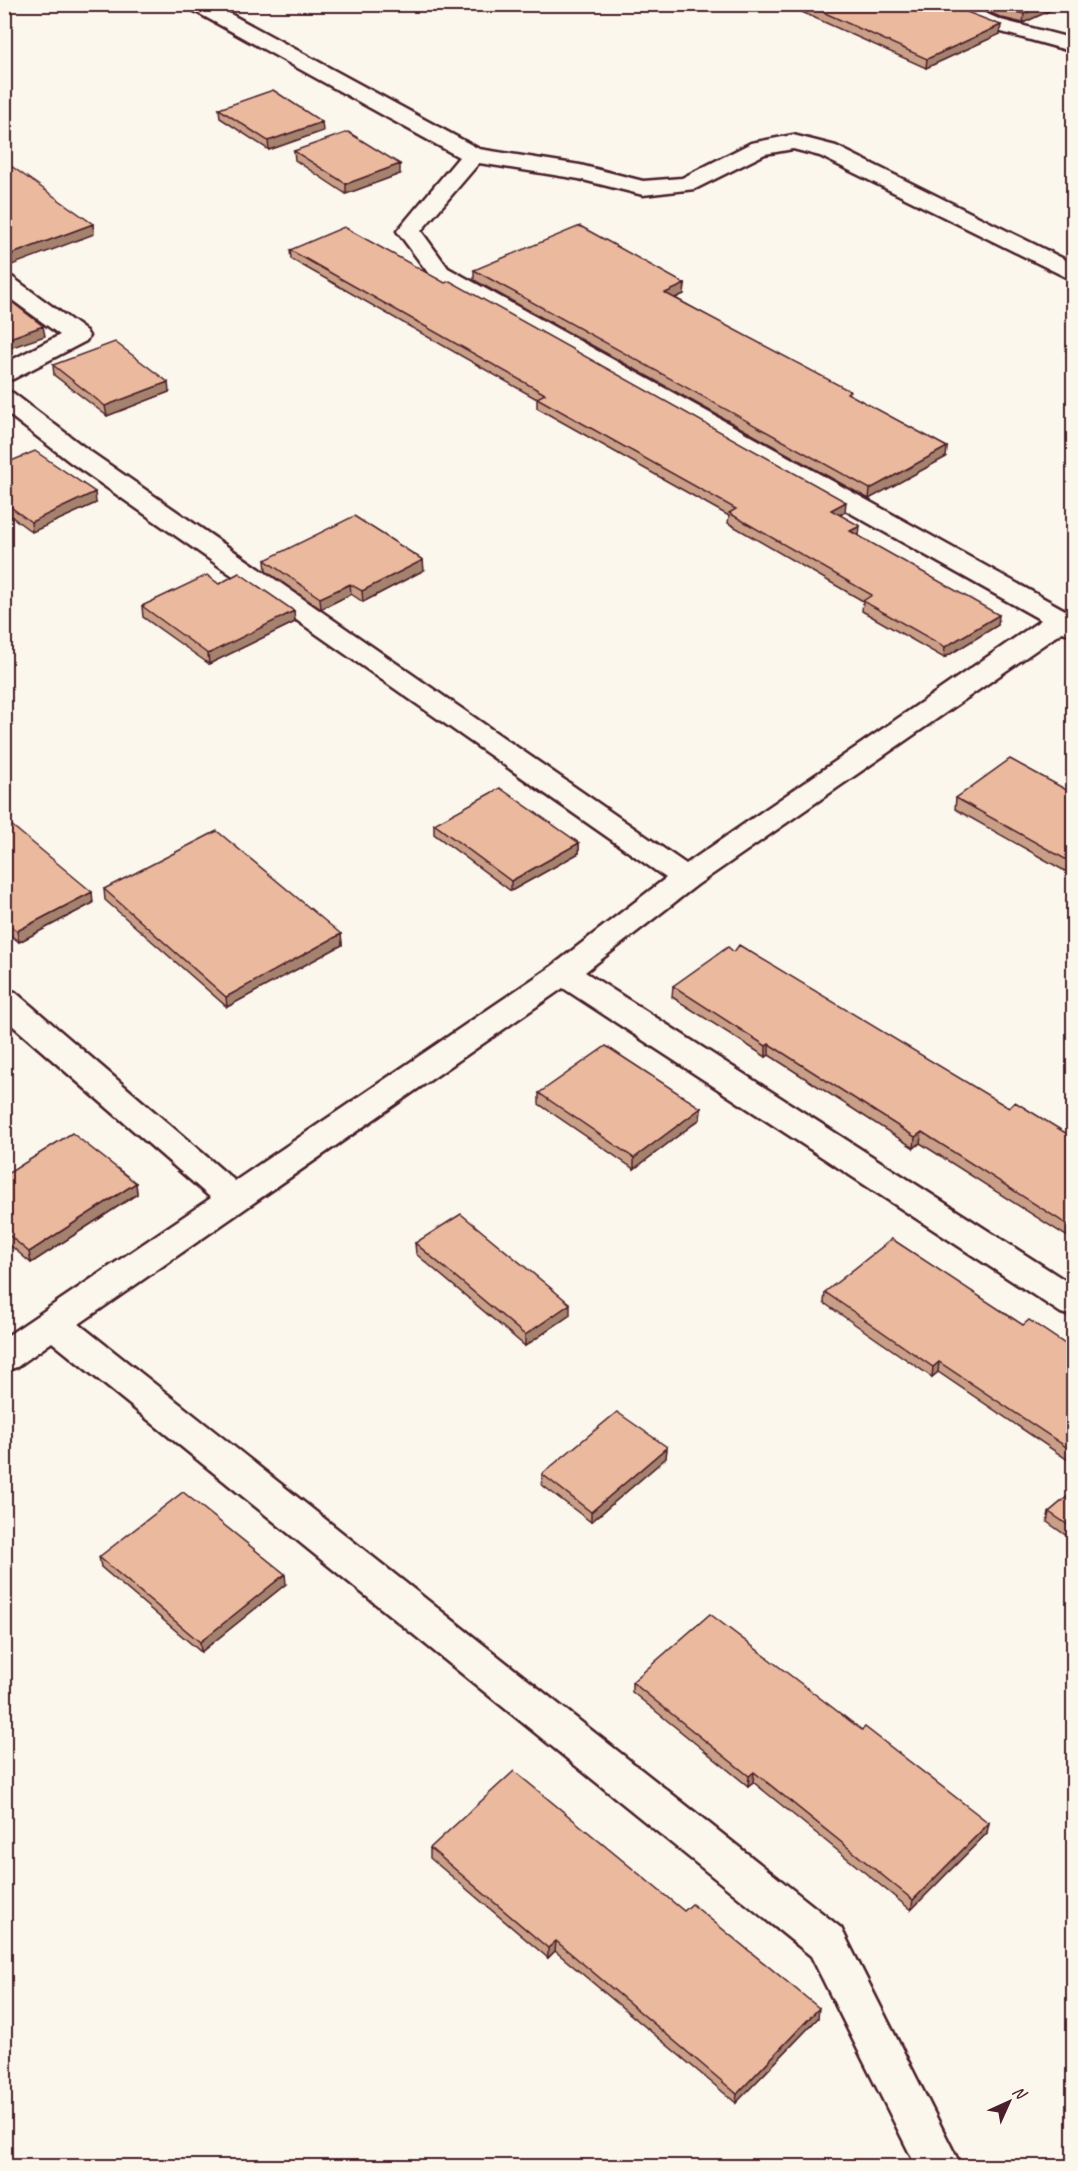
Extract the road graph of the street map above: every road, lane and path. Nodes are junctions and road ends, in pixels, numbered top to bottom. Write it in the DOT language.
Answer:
graph roads {
  1 [pos="196,4"];
  2 [pos="944,4"];
  3 [pos="1074,46"];
  4 [pos="474,154"];
  5 [pos="1074,274"];
  6 [pos="4,282"];
  7 [pos="4,374"];
  8 [pos="4,398"];
  9 [pos="1067,623"];
  10 [pos="686,878"];
  11 [pos="563,973"];
  12 [pos="4,1000"];
  13 [pos="234,1199"];
  14 [pos="1074,1304"];
  15 [pos="53,1323"];
  16 [pos="4,1357"];
  17 [pos="939,2166"];
  1 -- 4 [label="street"];
  2 -- 3 [label="street"];
  4 -- 5 [label="street"];
  4 -- 9 [label="street"];
  6 -- 7 [label="street"];
  8 -- 10 [label="street"];
  9 -- 10 [label="street"];
  10 -- 11 [label="street"];
  11 -- 13 [label="street"];
  11 -- 14 [label="street"];
  12 -- 13 [label="street"];
  13 -- 15 [label="street"];
  15 -- 16 [label="street"];
  15 -- 17 [label="street"];
}
